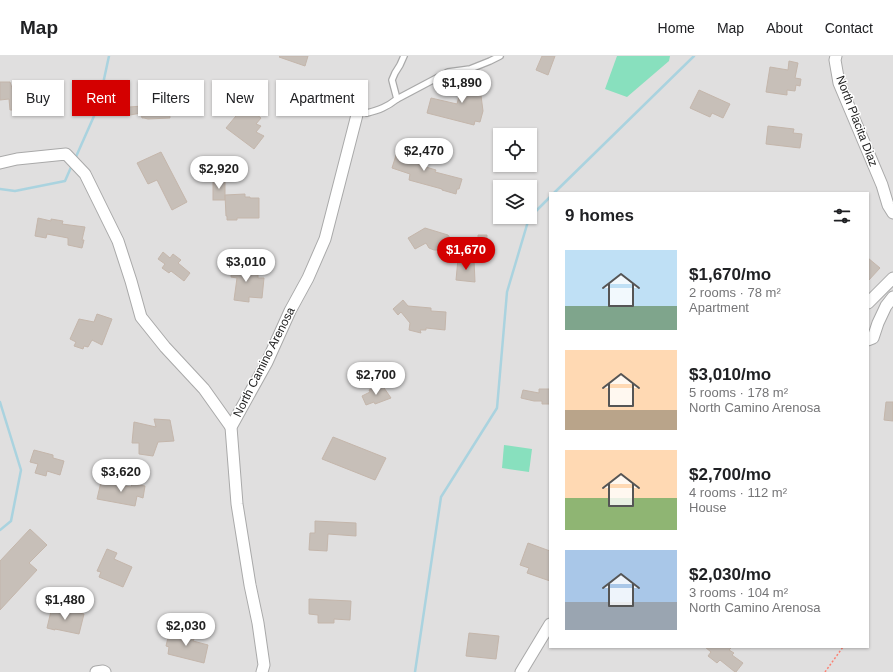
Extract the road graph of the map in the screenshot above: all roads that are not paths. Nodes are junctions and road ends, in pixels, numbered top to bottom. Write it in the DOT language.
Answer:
graph roads {
  1 [pos="404,56"];
  2 [pos="500,56"];
  3 [pos="836,56"];
  4 [pos="397,99"];
  5 [pos="368,113"];
  6 [pos="357,116"];
  7 [pos="0,163"];
  8 [pos="882,185"];
  9 [pos="893,192"];
  10 [pos="893,213"];
  11 [pos="893,278"];
  12 [pos="893,297"];
  13 [pos="869,302"];
  14 [pos="869,340"];
  15 [pos="231,427"];
  16 [pos="549,626"];
  17 [pos="96,672"];
  18 [pos="105,672"];
  19 [pos="262,672"];
  20 [pos="521,672"];
  1 -- 4 [label="lane"];
  2 -- 4 [label="lane"];
  3 -- 8 [label="street, North Placita Diaz"];
  4 -- 5 [label="lane"];
  6 -- 15 [label="street, North Camino Arenosa"];
  7 -- 15 [label="street"];
  8 -- 9 [label="street"];
  8 -- 10 [label="street, North Placita Diaz"];
  11 -- 13 [label="street"];
  12 -- 14 [label="street"];
  15 -- 19 [label="street, North Camino Arenosa"];
  16 -- 20 [label="street"];
  17 -- 18 [label="street"];
}
